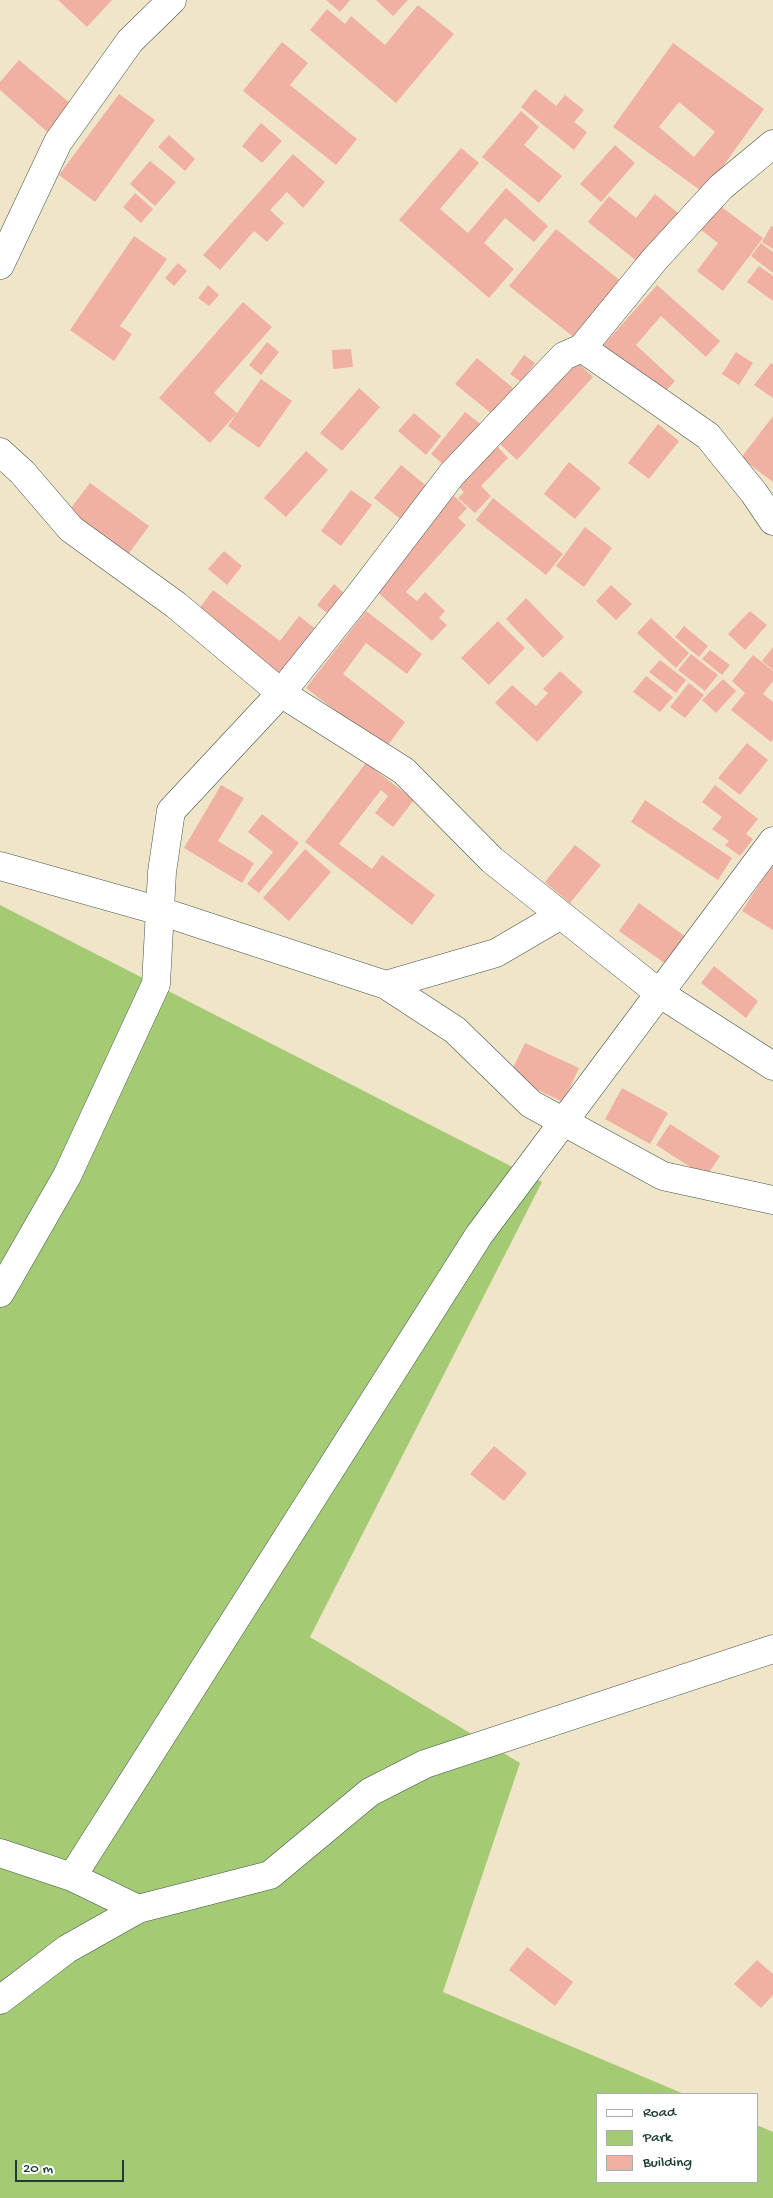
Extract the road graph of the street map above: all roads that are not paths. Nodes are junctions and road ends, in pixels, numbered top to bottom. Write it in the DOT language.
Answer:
graph roads {
  1 [pos="172,0"];
  2 [pos="773,144"];
  3 [pos="0,265"];
  4 [pos="582,348"];
  5 [pos="0,452"];
  6 [pos="773,521"];
  7 [pos="281,692"];
  8 [pos="773,841"];
  9 [pos="0,866"];
  10 [pos="160,911"];
  11 [pos="561,915"];
  12 [pos="386,986"];
  13 [pos="659,993"];
  14 [pos="773,1066"];
  15 [pos="564,1121"];
  16 [pos="773,1200"];
  17 [pos="0,1293"];
  18 [pos="773,1650"];
  19 [pos="0,1853"];
  20 [pos="72,1876"];
  21 [pos="138,1909"];
  22 [pos="0,2000"];
  1 -- 3 [label="street"];
  2 -- 4 [label="street"];
  4 -- 6 [label="street"];
  4 -- 7 [label="street"];
  5 -- 7 [label="street"];
  7 -- 10 [label="street"];
  7 -- 11 [label="street"];
  8 -- 13 [label="street"];
  9 -- 10 [label="street"];
  10 -- 12 [label="street"];
  10 -- 17 [label="street"];
  11 -- 12 [label="street"];
  11 -- 13 [label="street"];
  12 -- 15 [label="street"];
  13 -- 14 [label="street"];
  13 -- 15 [label="street"];
  15 -- 16 [label="street"];
  15 -- 20 [label="street"];
  18 -- 21 [label="street"];
  19 -- 20 [label="street"];
  20 -- 21 [label="street"];
  21 -- 22 [label="street"];
}
